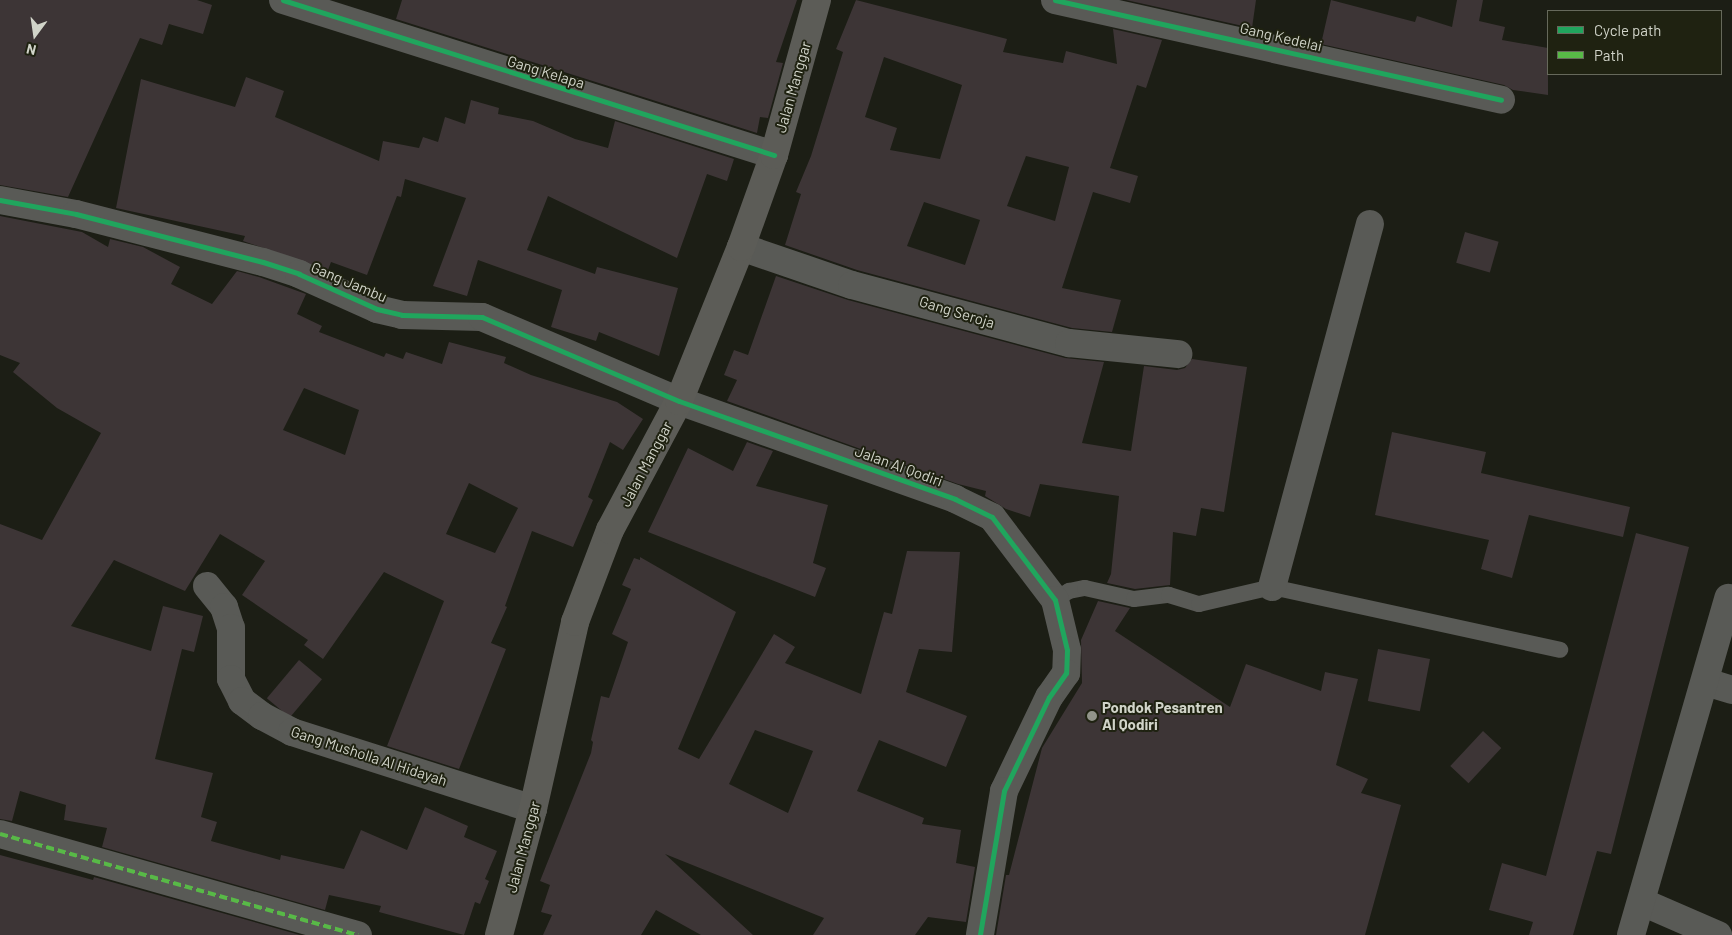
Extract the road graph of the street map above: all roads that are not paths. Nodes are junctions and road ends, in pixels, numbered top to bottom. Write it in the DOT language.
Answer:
graph roads {
  1 [pos="282,0"];
  2 [pos="817,0"];
  3 [pos="1055,0"];
  4 [pos="1500,100"];
  5 [pos="774,155"];
  6 [pos="0,200"];
  7 [pos="1370,224"];
  8 [pos="741,247"];
  9 [pos="1178,354"];
  10 [pos="680,401"];
  11 [pos="207,586"];
  12 [pos="1272,587"];
  13 [pos="1728,598"];
  14 [pos="1058,609"];
  15 [pos="1560,650"];
  16 [pos="1706,682"];
  17 [pos="1732,690"];
  18 [pos="533,810"];
  19 [pos="0,834"];
  20 [pos="1642,902"];
  21 [pos="358,935"];
  22 [pos="500,935"];
  23 [pos="980,935"];
  24 [pos="1631,935"];
  25 [pos="1718,935"];
  1 -- 5 [label="street, Gang Kelapa"];
  2 -- 5 [label="main road, Jalan Manggar"];
  3 -- 4 [label="street, Gang Kedelai"];
  5 -- 8 [label="main road, Jalan Manggar"];
  6 -- 10 [label="street, Gang Jambu"];
  7 -- 12 [label="street"];
  8 -- 9 [label="street, Gang Seroja"];
  8 -- 10 [label="main road, Jalan Manggar"];
  10 -- 14 [label="street, Jalan Al Qodiri"];
  10 -- 18 [label="main road, Jalan Manggar"];
  11 -- 18 [label="street, Gang Musholla Al Hidayah"];
  12 -- 14 [label="lane"];
  12 -- 15 [label="lane"];
  13 -- 16 [label="street"];
  14 -- 23 [label="street"];
  16 -- 17 [label="street"];
  16 -- 20 [label="street"];
  18 -- 22 [label="main road, Jalan Manggar"];
  19 -- 21 [label="street"];
  20 -- 24 [label="street"];
  20 -- 25 [label="street"];
}
